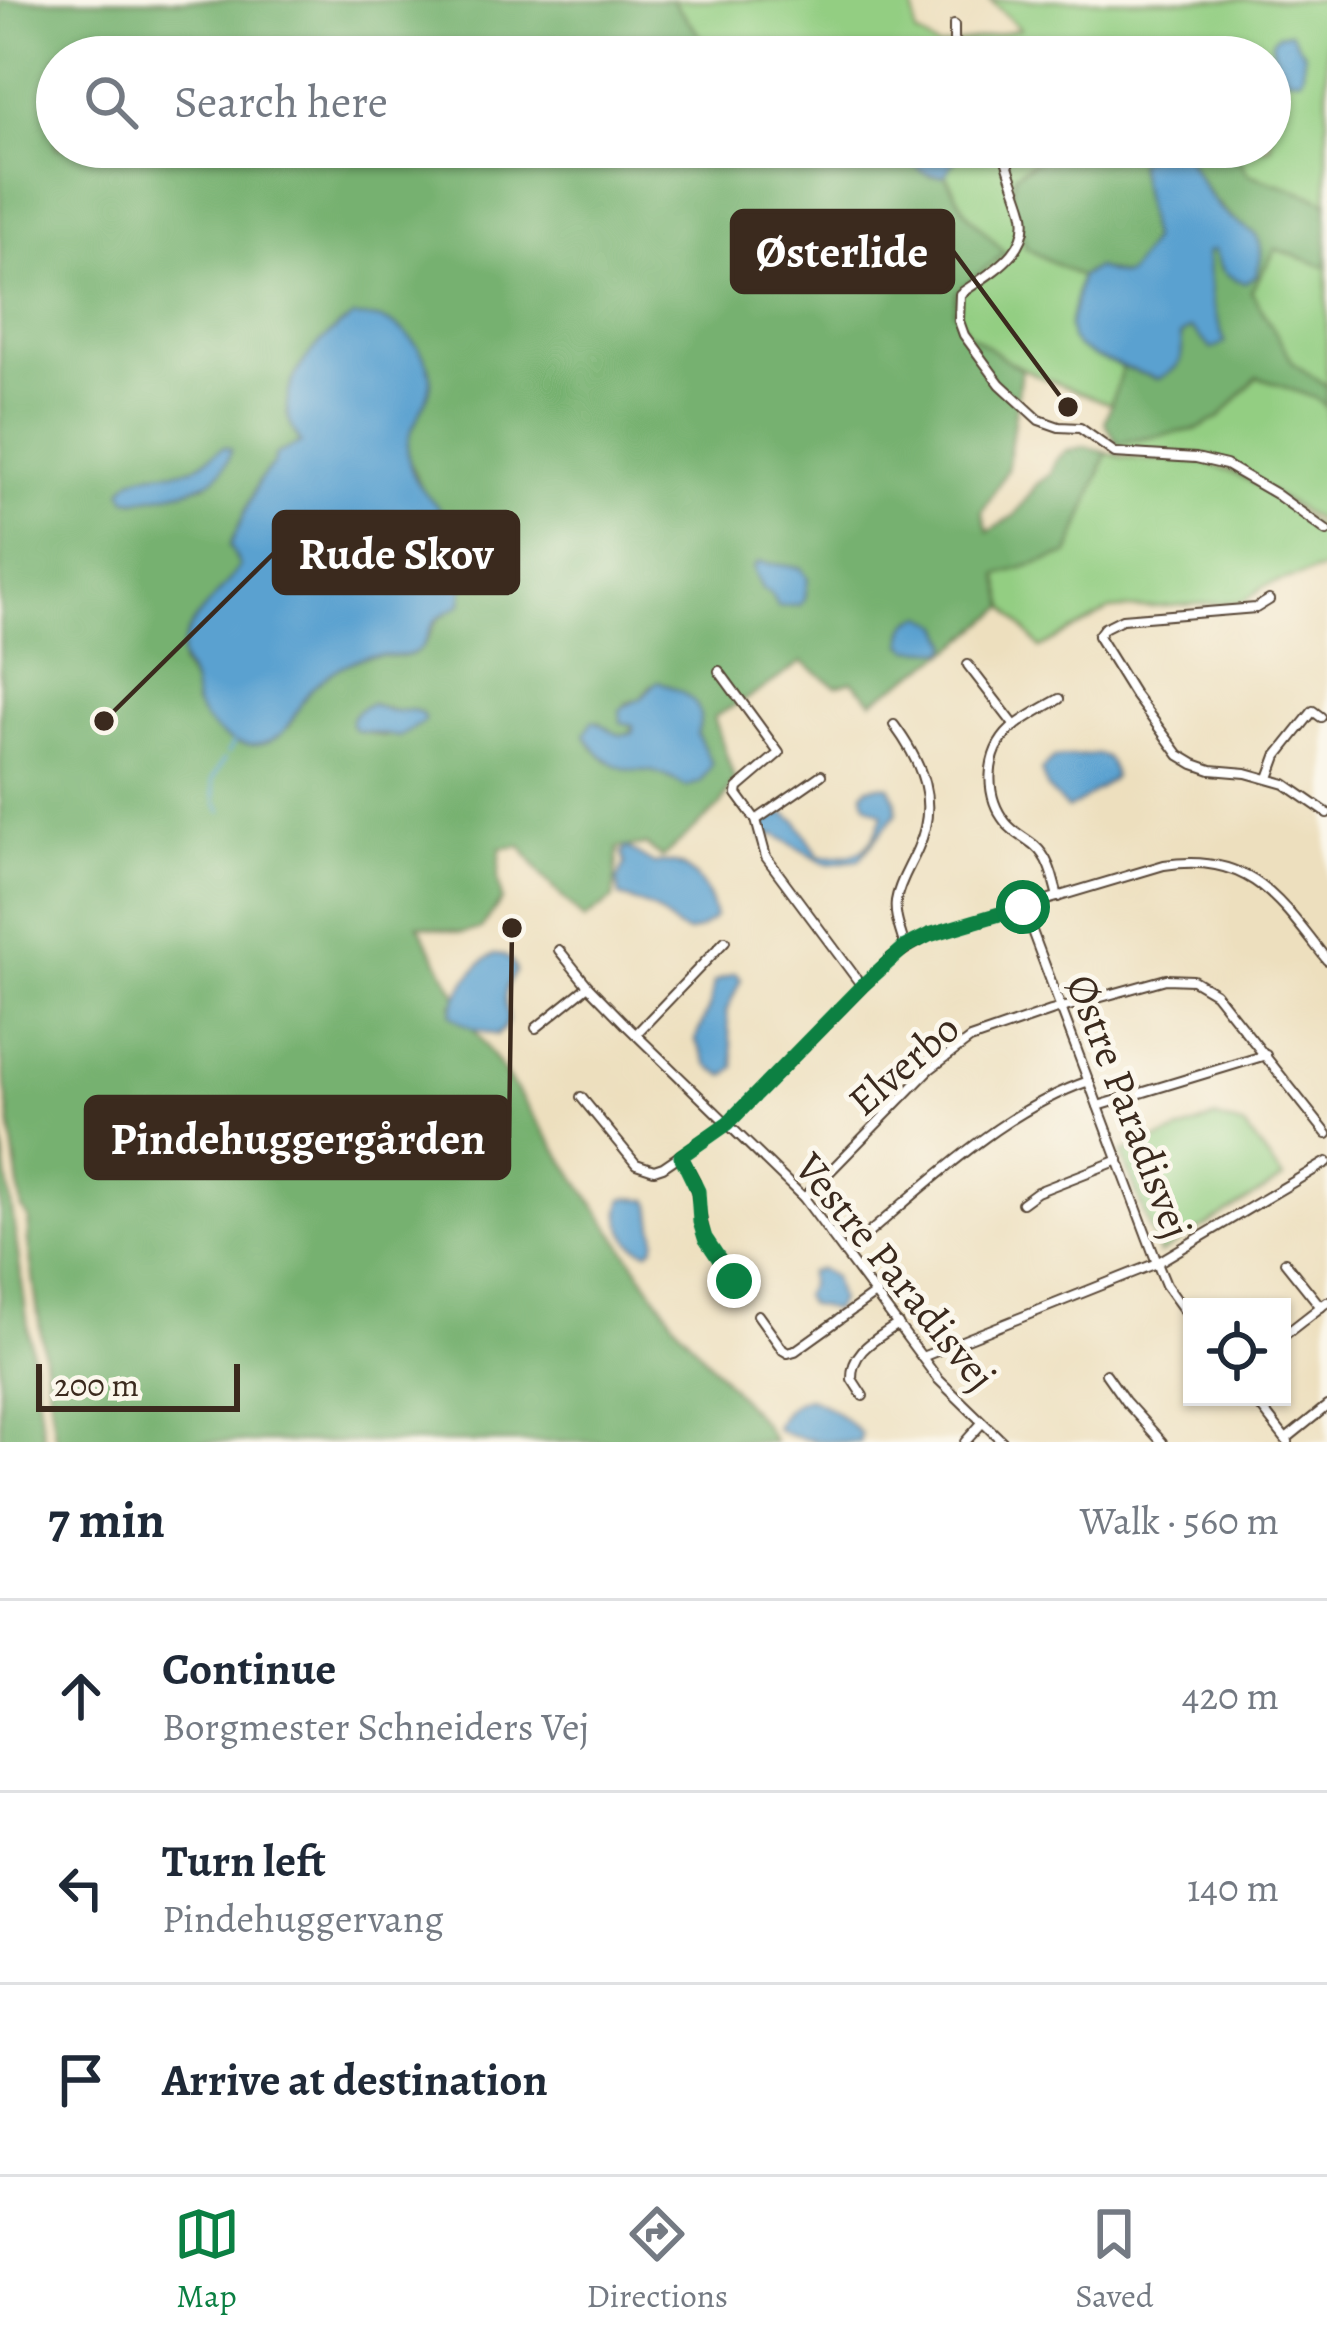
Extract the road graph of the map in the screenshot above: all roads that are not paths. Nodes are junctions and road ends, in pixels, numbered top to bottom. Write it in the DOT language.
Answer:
graph roads {
  1 [pos="954,25"];
  2 [pos="954,36"];
  3 [pos="1010,168"];
  4 [pos="1327,531"];
  5 [pos="1269,600"];
  6 [pos="968,665"];
  7 [pos="719,670"];
  8 [pos="1059,699"];
  9 [pos="1321,717"];
  10 [pos="894,725"];
  11 [pos="1015,726"];
  12 [pos="821,775"];
  13 [pos="1269,778"];
  14 [pos="1327,813"];
  15 [pos="756,820"];
  16 [pos="1058,896"];
  17 [pos="1023,907"];
  18 [pos="725,941"];
  19 [pos="905,947"];
  20 [pos="559,950"];
  21 [pos="1327,960"];
  22 [pos="588,986"];
  23 [pos="862,986"];
  24 [pos="1062,1010"];
  25 [pos="536,1028"];
  26 [pos="636,1034"];
  27 [pos="1266,1055"];
  28 [pos="1089,1081"];
  29 [pos="581,1097"];
  30 [pos="1098,1106"];
  31 [pos="728,1123"];
  32 [pos="1327,1134"];
  33 [pos="681,1156"];
  34 [pos="1119,1160"];
  35 [pos="1327,1162"];
  36 [pos="804,1198"];
  37 [pos="1022,1203"];
  38 [pos="846,1252"];
  39 [pos="1285,1262"];
  40 [pos="1157,1263"];
  41 [pos="737,1285"];
  42 [pos="876,1293"];
  43 [pos="1324,1305"];
  44 [pos="1183,1309"];
  45 [pos="758,1316"];
  46 [pos="898,1324"];
  47 [pos="1291,1330"];
  48 [pos="922,1357"];
  49 [pos="1106,1374"];
  50 [pos="862,1396"];
  51 [pos="1259,1406"];
  52 [pos="1327,1406"];
  53 [pos="982,1423"];
  54 [pos="1287,1440"];
  55 [pos="965,1442"];
  56 [pos="1003,1442"];
  57 [pos="1162,1442"];
  1 -- 2 [label="street"];
  3 -- 4 [label="street"];
  5 -- 13 [label="street"];
  6 -- 11 [label="street"];
  7 -- 15 [label="street"];
  8 -- 11 [label="street"];
  9 -- 13 [label="street"];
  10 -- 19 [label="street"];
  11 -- 16 [label="street"];
  12 -- 15 [label="street"];
  13 -- 14 [label="street"];
  15 -- 23 [label="street"];
  16 -- 17 [label="street"];
  16 -- 21 [label="street"];
  17 -- 19 [label="street"];
  17 -- 24 [label="street, Østre Paradisvej"];
  18 -- 26 [label="street"];
  19 -- 23 [label="street"];
  20 -- 22 [label="street, Vestre Paradisvej"];
  22 -- 25 [label="street"];
  22 -- 26 [label="street, Vestre Paradisvej"];
  23 -- 31 [label="street"];
  24 -- 27 [label="street, Elverbo"];
  24 -- 28 [label="street, Østre Paradisvej"];
  24 -- 36 [label="street, Elverbo"];
  26 -- 31 [label="street, Vestre Paradisvej"];
  27 -- 30 [label="street"];
  27 -- 32 [label="street, Elverbo"];
  28 -- 30 [label="street, Østre Paradisvej"];
  28 -- 38 [label="street"];
  29 -- 33 [label="street"];
  30 -- 34 [label="street, Østre Paradisvej"];
  31 -- 33 [label="street"];
  31 -- 36 [label="street, Vestre Paradisvej"];
  33 -- 41 [label="street"];
  34 -- 37 [label="street"];
  34 -- 40 [label="street, Østre Paradisvej"];
  35 -- 40 [label="street"];
  36 -- 38 [label="street, Vestre Paradisvej"];
  38 -- 42 [label="street, Vestre Paradisvej"];
  39 -- 43 [label="street"];
  40 -- 44 [label="street, Østre Paradisvej"];
  40 -- 48 [label="street"];
  42 -- 45 [label="street"];
  42 -- 46 [label="street, Vestre Paradisvej"];
  43 -- 47 [label="street"];
  46 -- 48 [label="street, Vestre Paradisvej"];
  46 -- 50 [label="street"];
  48 -- 53 [label="street, Vestre Paradisvej"];
  49 -- 57 [label="street"];
  51 -- 54 [label="street"];
  52 -- 54 [label="street"];
  53 -- 55 [label="street"];
  53 -- 56 [label="street, Vestre Paradisvej"];
}
